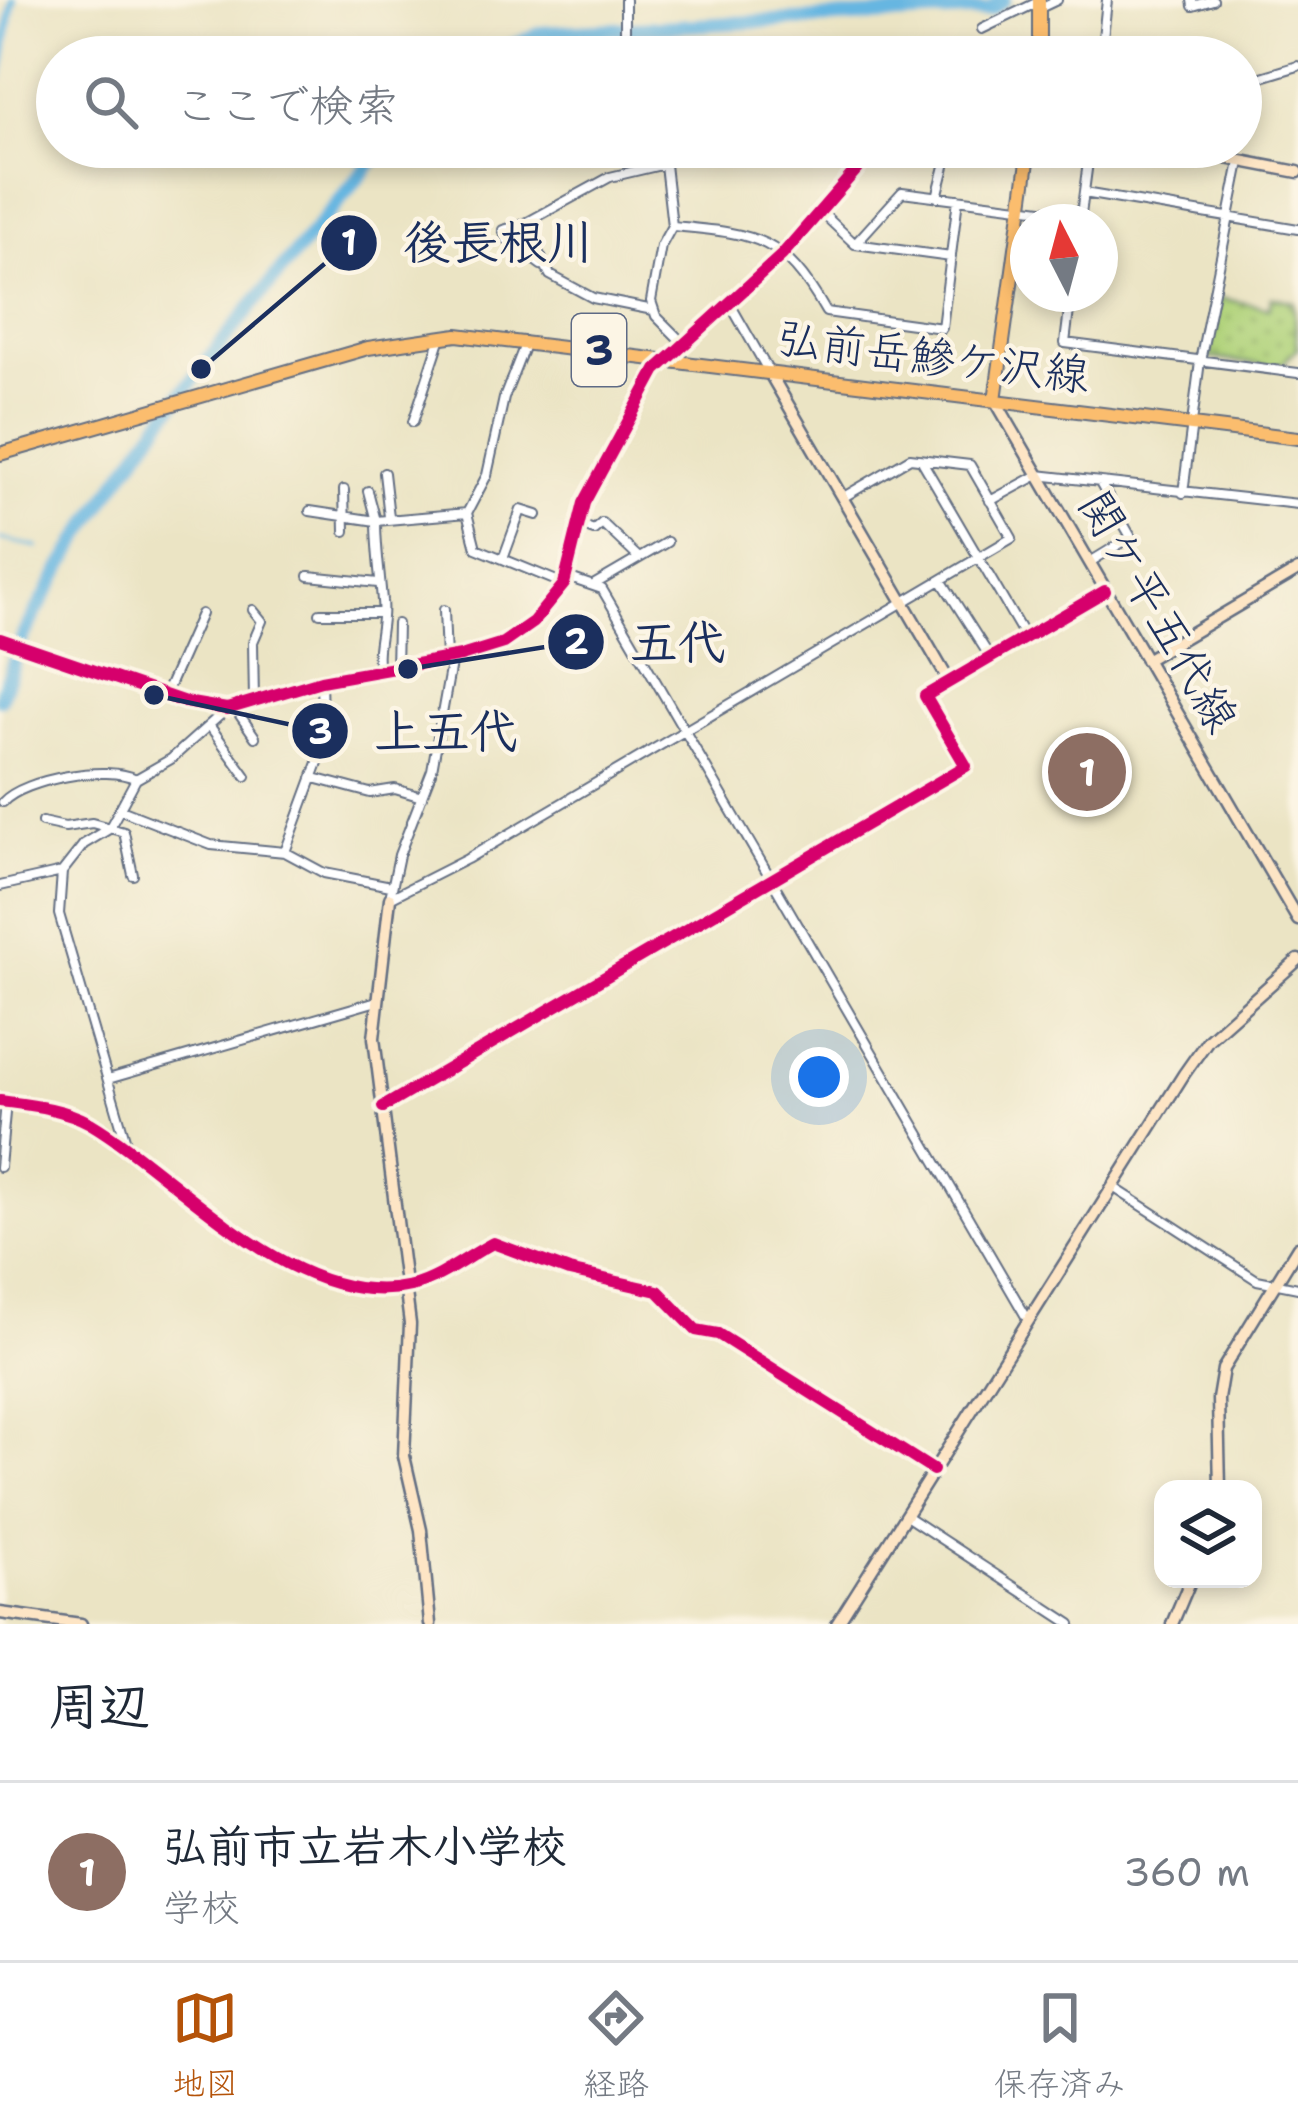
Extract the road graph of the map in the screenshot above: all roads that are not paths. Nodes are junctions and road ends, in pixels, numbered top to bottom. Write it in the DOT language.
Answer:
graph roads {
  1 [pos="1058,0"];
  2 [pos="1107,0"];
  3 [pos="1192,0"];
  4 [pos="1213,0"];
  5 [pos="625,2"];
  6 [pos="1039,3"];
  7 [pos="982,29"];
  8 [pos="625,36"];
  9 [pos="1039,36"];
  10 [pos="1103,36"];
  11 [pos="1298,67"];
  12 [pos="1262,77"];
  13 [pos="1262,166"];
  14 [pos="648,168"];
  15 [pos="665,168"];
  16 [pos="857,168"];
  17 [pos="945,168"];
  18 [pos="1027,168"];
  19 [pos="1087,168"];
  20 [pos="1239,168"];
  21 [pos="1298,172"];
  22 [pos="1084,193"];
  23 [pos="938,196"];
  24 [pos="958,199"];
  25 [pos="1023,204"];
  26 [pos="1083,204"];
  27 [pos="1010,206"];
  28 [pos="820,212"];
  29 [pos="1228,220"];
  30 [pos="524,224"];
  31 [pos="672,226"];
  32 [pos="1298,230"];
  33 [pos="856,244"];
  34 [pos="782,255"];
  35 [pos="950,257"];
  36 [pos="542,266"];
  37 [pos="1010,293"];
  38 [pos="730,304"];
  39 [pos="653,310"];
  40 [pos="1069,312"];
  41 [pos="442,336"];
  42 [pos="526,341"];
  43 [pos="685,345"];
  44 [pos="668,359"];
  45 [pos="1201,361"];
  46 [pos="770,372"];
  47 [pos="1298,374"];
  48 [pos="995,400"];
  49 [pos="413,422"];
  50 [pos="1191,425"];
  51 [pos="1298,438"];
  52 [pos="0,454"];
  53 [pos="921,459"];
  54 [pos="384,473"];
  55 [pos="1038,475"];
  56 [pos="1100,483"];
  57 [pos="344,490"];
  58 [pos="368,491"];
  59 [pos="1183,493"];
  60 [pos="842,498"];
  61 [pos="990,501"];
  62 [pos="1298,504"];
  63 [pos="310,511"];
  64 [pos="467,513"];
  65 [pos="537,515"];
  66 [pos="389,517"];
  67 [pos="376,521"];
  68 [pos="346,525"];
  69 [pos="580,525"];
  70 [pos="667,542"];
  71 [pos="640,558"];
  72 [pos="503,559"];
  73 [pos="977,559"];
  74 [pos="1089,563"];
  75 [pos="1298,570"];
  76 [pos="309,576"];
  77 [pos="566,580"];
  78 [pos="941,580"];
  79 [pos="378,583"];
  80 [pos="595,584"];
  81 [pos="1105,591"];
  82 [pos="903,602"];
  83 [pos="253,610"];
  84 [pos="444,610"];
  85 [pos="320,613"];
  86 [pos="382,613"];
  87 [pos="201,614"];
  88 [pos="397,624"];
  89 [pos="1024,637"];
  90 [pos="0,639"];
  91 [pos="990,657"];
  92 [pos="449,658"];
  93 [pos="1145,660"];
  94 [pos="396,668"];
  95 [pos="379,670"];
  96 [pos="321,681"];
  97 [pos="949,681"];
  98 [pos="165,695"];
  99 [pos="254,701"];
  100 [pos="231,708"];
  101 [pos="209,725"];
  102 [pos="684,731"];
  103 [pos="255,736"];
  104 [pos="246,776"];
  105 [pos="314,778"];
  106 [pos="136,779"];
  107 [pos="422,797"];
  108 [pos="3,802"];
  109 [pos="121,810"];
  110 [pos="42,822"];
  111 [pos="109,829"];
  112 [pos="285,852"];
  113 [pos="62,872"];
  114 [pos="134,875"];
  115 [pos="772,880"];
  116 [pos="0,886"];
  117 [pos="391,892"];
  118 [pos="1298,920"];
  119 [pos="1298,960"];
  120 [pos="377,1001"];
  121 [pos="108,1078"];
  122 [pos="3,1102"];
  123 [pos="383,1107"];
  124 [pos="126,1144"];
  125 [pos="0,1166"];
  126 [pos="1112,1186"];
  127 [pos="1298,1247"];
  128 [pos="1276,1285"];
  129 [pos="407,1286"];
  130 [pos="1298,1288"];
  131 [pos="1029,1321"];
  132 [pos="933,1470"];
  133 [pos="1220,1480"];
  134 [pos="906,1516"];
  135 [pos="1187,1588"];
  136 [pos="0,1613"];
  137 [pos="81,1624"];
  138 [pos="430,1624"];
  139 [pos="837,1624"];
  140 [pos="1072,1624"];
  141 [pos="1172,1624"];
  1 -- 6 [label="street"];
  2 -- 10 [label="street"];
  3 -- 4 [label="street"];
  5 -- 8 [label="street"];
  6 -- 7 [label="street"];
  6 -- 9 [label="main road"];
  11 -- 12 [label="street"];
  13 -- 21 [label="street"];
  14 -- 30 [label="street"];
  15 -- 31 [label="street"];
  16 -- 28 [label="street"];
  17 -- 23 [label="street"];
  18 -- 25 [label="main road"];
  19 -- 22 [label="street"];
  20 -- 29 [label="street"];
  22 -- 26 [label="street"];
  22 -- 29 [label="street"];
  23 -- 24 [label="street"];
  23 -- 33 [label="street"];
  24 -- 27 [label="street"];
  24 -- 35 [label="street"];
  28 -- 33 [label="street"];
  28 -- 34 [label="street"];
  29 -- 32 [label="street"];
  29 -- 45 [label="street"];
  30 -- 36 [label="street"];
  30 -- 36 [label="street"];
  31 -- 34 [label="street"];
  31 -- 39 [label="street"];
  33 -- 35 [label="street"];
  34 -- 35 [label="street"];
  34 -- 38 [label="street"];
  36 -- 39 [label="street"];
  37 -- 48 [label="main road"];
  38 -- 43 [label="street"];
  38 -- 46 [label="street"];
  39 -- 43 [label="street"];
  40 -- 45 [label="street"];
  41 -- 42 [label="main road, 弘前岳鰺ケ沢線 / 3"];
  41 -- 49 [label="street"];
  41 -- 52 [label="main road, 弘前岳鰺ケ沢線 / 3"];
  42 -- 44 [label="main road, 弘前岳鰺ケ沢線 / 3"];
  42 -- 64 [label="street"];
  43 -- 44 [label="street"];
  44 -- 46 [label="main road, 弘前岳鰺ケ沢線 / 3"];
  44 -- 69 [label="street"];
  45 -- 47 [label="street"];
  45 -- 50 [label="street"];
  46 -- 48 [label="main road, 弘前岳鰺ケ沢線 / 3"];
  46 -- 60 [label="street"];
  48 -- 50 [label="main road, 弘前岳鰺ケ沢線 / 3"];
  48 -- 55 [label="street, 関ケ平五代線"];
  50 -- 51 [label="main road, 弘前岳鰺ケ沢線 / 3"];
  50 -- 59 [label="street"];
  53 -- 60 [label="street"];
  53 -- 61 [label="street"];
  53 -- 73 [label="street"];
  54 -- 66 [label="street"];
  55 -- 56 [label="street"];
  55 -- 61 [label="street"];
  55 -- 74 [label="street, 関ケ平五代線"];
  56 -- 59 [label="street"];
  56 -- 74 [label="street"];
  57 -- 68 [label="street"];
  58 -- 67 [label="street"];
  59 -- 62 [label="street"];
  60 -- 82 [label="street"];
  61 -- 73 [label="street"];
  63 -- 68 [label="street"];
  64 -- 66 [label="street"];
  64 -- 72 [label="street"];
  65 -- 72 [label="street"];
  66 -- 67 [label="street"];
  67 -- 68 [label="street"];
  67 -- 79 [label="street"];
  69 -- 71 [label="street"];
  69 -- 77 [label="street"];
  70 -- 71 [label="street"];
  71 -- 80 [label="street"];
  72 -- 77 [label="street"];
  73 -- 78 [label="street"];
  73 -- 89 [label="street"];
  74 -- 81 [label="street, 関ケ平五代線"];
  75 -- 93 [label="street"];
  76 -- 79 [label="street"];
  77 -- 80 [label="street"];
  77 -- 92 [label="street"];
  78 -- 82 [label="street"];
  78 -- 91 [label="street"];
  79 -- 86 [label="street"];
  80 -- 102 [label="street"];
  81 -- 89 [label="street"];
  81 -- 93 [label="street, 関ケ平五代線"];
  82 -- 97 [label="street"];
  82 -- 102 [label="street"];
  83 -- 99 [label="street"];
  84 -- 92 [label="street"];
  85 -- 86 [label="street"];
  86 -- 95 [label="street"];
  87 -- 98 [label="street"];
  88 -- 94 [label="street"];
  89 -- 91 [label="street"];
  90 -- 98 [label="street"];
  91 -- 97 [label="street"];
  92 -- 94 [label="street"];
  92 -- 107 [label="street"];
  93 -- 118 [label="street, 関ケ平五代線"];
  94 -- 95 [label="street"];
  95 -- 96 [label="street"];
  96 -- 99 [label="street"];
  96 -- 105 [label="street"];
  97 -- 115 [label="street"];
  98 -- 100 [label="street"];
  99 -- 100 [label="street"];
  100 -- 101 [label="street"];
  100 -- 103 [label="street"];
  101 -- 104 [label="street"];
  101 -- 106 [label="street"];
  102 -- 115 [label="street"];
  102 -- 117 [label="street"];
  105 -- 107 [label="street"];
  105 -- 112 [label="street"];
  106 -- 108 [label="street"];
  106 -- 109 [label="street"];
  107 -- 117 [label="street"];
  109 -- 111 [label="street"];
  109 -- 112 [label="street"];
  110 -- 111 [label="street"];
  111 -- 113 [label="street"];
  111 -- 114 [label="street"];
  112 -- 117 [label="street"];
  113 -- 116 [label="street"];
  113 -- 121 [label="street"];
  115 -- 123 [label="street"];
  115 -- 131 [label="street"];
  117 -- 120 [label="street"];
  119 -- 126 [label="street"];
  120 -- 121 [label="street"];
  120 -- 123 [label="street"];
  121 -- 124 [label="street"];
  122 -- 124 [label="street"];
  122 -- 125 [label="street"];
  123 -- 129 [label="street"];
  124 -- 129 [label="street"];
  126 -- 128 [label="street"];
  126 -- 131 [label="street"];
  127 -- 128 [label="street"];
  128 -- 130 [label="street"];
  128 -- 133 [label="street"];
  129 -- 132 [label="street"];
  129 -- 138 [label="street"];
  131 -- 132 [label="street"];
  132 -- 134 [label="street"];
  134 -- 139 [label="street"];
  134 -- 140 [label="street"];
  135 -- 141 [label="street"];
  136 -- 137 [label="street"];
}
